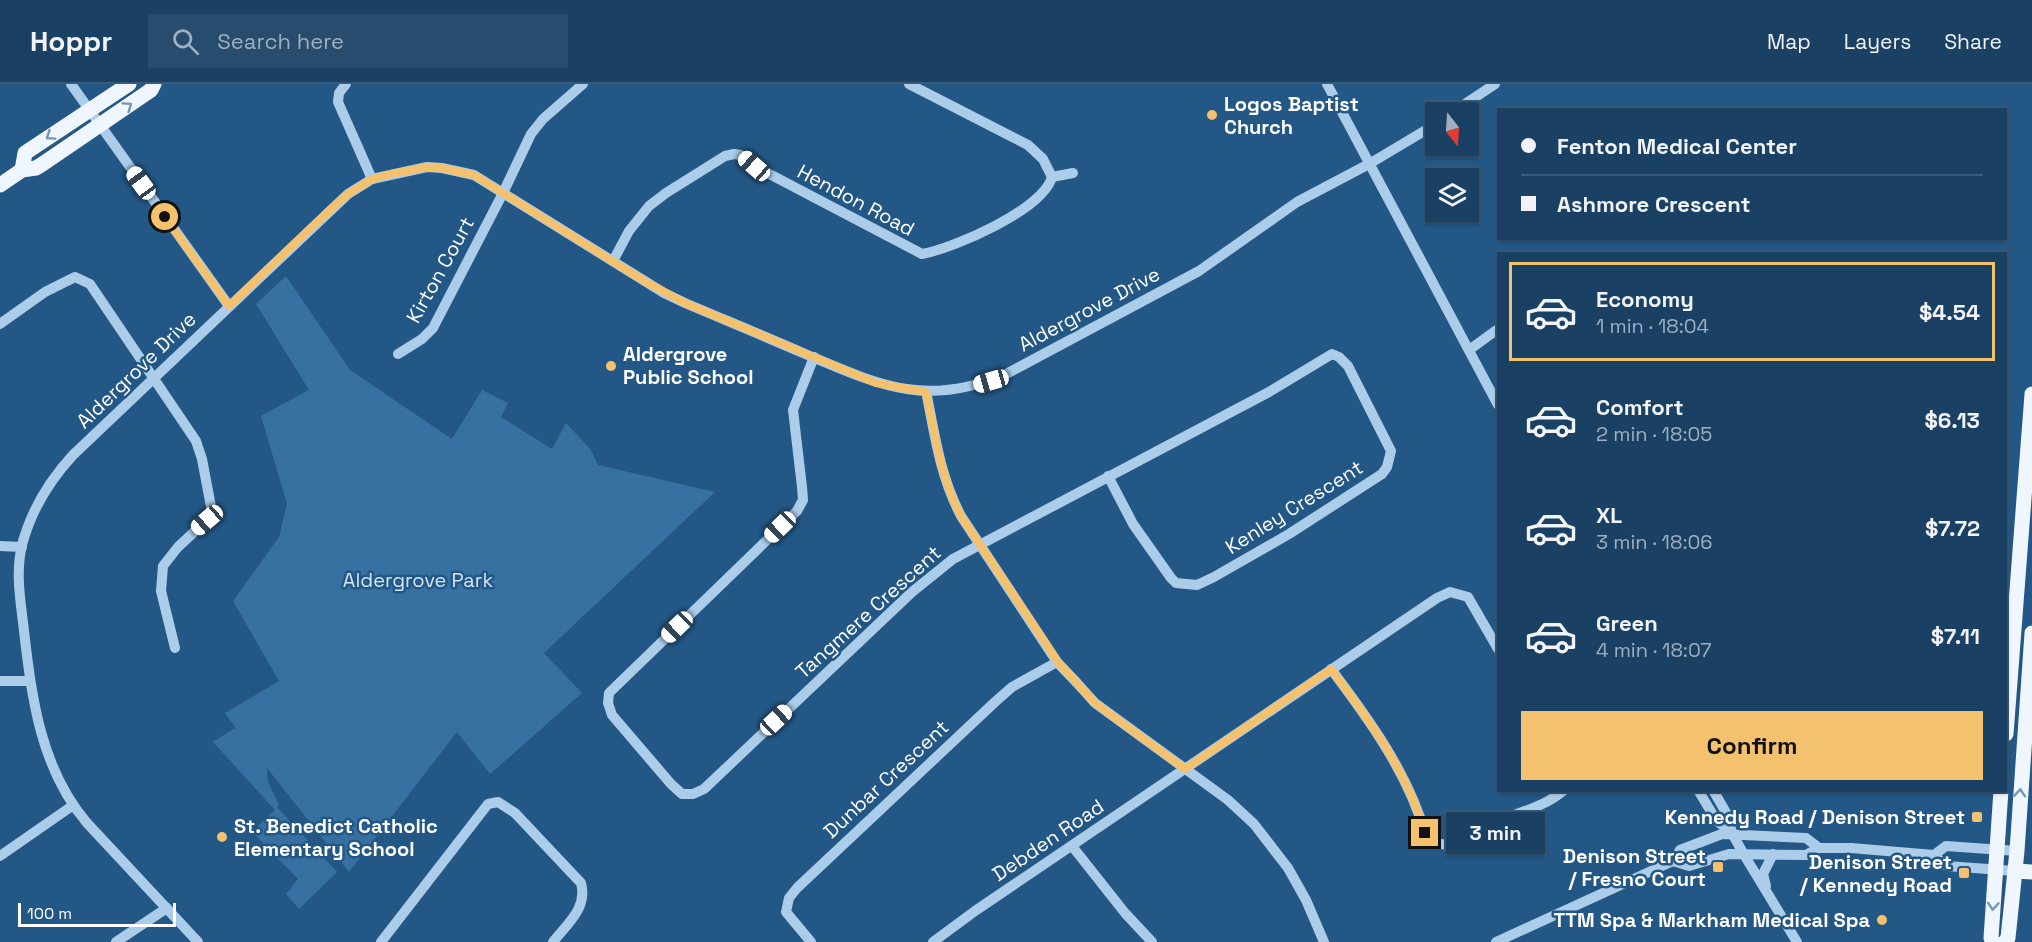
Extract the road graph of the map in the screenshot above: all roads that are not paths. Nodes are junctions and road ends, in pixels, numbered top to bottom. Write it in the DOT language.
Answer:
graph roads {
  1 [pos="71,84"];
  2 [pos="129,84"];
  3 [pos="154,84"];
  4 [pos="346,84"];
  5 [pos="583,84"];
  6 [pos="909,84"];
  7 [pos="1327,84"];
  8 [pos="1495,84"];
  9 [pos="1468,102"];
  10 [pos="89,110"];
  11 [pos="99,125"];
  12 [pos="1425,131"];
  13 [pos="1369,164"];
  14 [pos="22,170"];
  15 [pos="1073,173"];
  16 [pos="1052,177"];
  17 [pos="372,179"];
  18 [pos="0,185"];
  19 [pos="503,193"];
  20 [pos="613,261"];
  21 [pos="229,306"];
  22 [pos="0,324"];
  23 [pos="1497,330"];
  24 [pos="1469,350"];
  25 [pos="398,354"];
  26 [pos="814,357"];
  27 [pos="152,379"];
  28 [pos="926,392"];
  29 [pos="2032,394"];
  30 [pos="1497,403"];
  31 [pos="2029,459"];
  32 [pos="1108,476"];
  33 [pos="2028,476"];
  34 [pos="980,545"];
  35 [pos="0,546"];
  36 [pos="22,547"];
  37 [pos="2032,633"];
  38 [pos="175,648"];
  39 [pos="1497,648"];
  40 [pos="1058,662"];
  41 [pos="1331,669"];
  42 [pos="0,681"];
  43 [pos="30,681"];
  44 [pos="2007,722"];
  45 [pos="1185,769"];
  46 [pos="1561,792"];
  47 [pos="1699,792"];
  48 [pos="1714,792"];
  49 [pos="2001,792"];
  50 [pos="72,806"];
  51 [pos="1732,833"];
  52 [pos="1072,846"];
  53 [pos="1819,848"];
  54 [pos="1997,849"];
  55 [pos="2024,852"];
  56 [pos="1743,853"];
  57 [pos="1773,854"];
  58 [pos="1934,855"];
  59 [pos="0,856"];
  60 [pos="1673,861"];
  61 [pos="1996,870"];
  62 [pos="2015,871"];
  63 [pos="2032,872"];
  64 [pos="1766,889"];
  65 [pos="167,908"];
  66 [pos="116,942"];
  67 [pos="198,942"];
  68 [pos="381,942"];
  69 [pos="553,942"];
  70 [pos="811,942"];
  71 [pos="933,942"];
  72 [pos="1152,942"];
  73 [pos="1324,942"];
  74 [pos="1496,942"];
  75 [pos="1797,942"];
  76 [pos="1993,942"];
  77 [pos="2005,942"];
  1 -- 10 [label="street"];
  2 -- 10 [label="main road"];
  11 -- 3 [label="main road, one-way"];
  4 -- 17 [label="street"];
  5 -- 19 [label="street, Kirton Court"];
  6 -- 16 [label="street"];
  7 -- 13 [label="street"];
  8 -- 9 [label="street"];
  10 -- 11 [label="street"];
  10 -- 14 [label="main road, one-way"];
  11 -- 14 [label="main road"];
  11 -- 21 [label="street"];
  12 -- 13 [label="street, Aldergrove Drive"];
  13 -- 24 [label="street"];
  13 -- 28 [label="street, Aldergrove Drive"];
  14 -- 18 [label="main road"];
  15 -- 16 [label="street"];
  16 -- 20 [label="street, Hendon Road"];
  17 -- 19 [label="street, Aldergrove Drive"];
  17 -- 21 [label="street, Aldergrove Drive"];
  19 -- 20 [label="street, Aldergrove Drive"];
  19 -- 25 [label="street, Kirton Court"];
  20 -- 26 [label="street, Aldergrove Drive"];
  21 -- 27 [label="street, Aldergrove Drive"];
  22 -- 27 [label="street"];
  23 -- 24 [label="street"];
  24 -- 30 [label="street"];
  26 -- 28 [label="street, Aldergrove Drive"];
  26 -- 34 [label="street, Tangmere Crescent"];
  27 -- 36 [label="street, Aldergrove Drive"];
  27 -- 38 [label="street"];
  28 -- 34 [label="street"];
  29 -- 31 [label="main road"];
  31 -- 33 [label="main road"];
  32 -- 32 [label="street, Kenley Crescent"];
  32 -- 34 [label="street, Kenley Crescent"];
  33 -- 44 [label="main road"];
  34 -- 40 [label="street"];
  35 -- 36 [label="street"];
  36 -- 43 [label="street, Aldergrove Drive"];
  55 -- 37 [label="main road, one-way"];
  39 -- 41 [label="street, Debden Road"];
  40 -- 45 [label="street"];
  40 -- 70 [label="street, Dunbar Crescent"];
  41 -- 45 [label="street, Debden Road"];
  41 -- 46 [label="street"];
  42 -- 43 [label="street"];
  43 -- 50 [label="street, Aldergrove Drive"];
  45 -- 52 [label="street, Debden Road"];
  45 -- 73 [label="street"];
  47 -- 51 [label="street"];
  48 -- 51 [label="street"];
  49 -- 54 [label="main road"];
  50 -- 59 [label="street"];
  50 -- 65 [label="street, Aldergrove Drive"];
  51 -- 53 [label="street"];
  51 -- 56 [label="street"];
  51 -- 60 [label="street"];
  52 -- 71 [label="street, Debden Road"];
  52 -- 72 [label="street"];
  53 -- 57 [label="street"];
  53 -- 58 [label="street"];
  54 -- 55 [label="street"];
  54 -- 58 [label="street"];
  54 -- 61 [label="main road"];
  55 -- 62 [label="main road"];
  56 -- 57 [label="street"];
  56 -- 60 [label="street"];
  56 -- 64 [label="street"];
  57 -- 64 [label="street"];
  58 -- 61 [label="street"];
  60 -- 74 [label="street"];
  61 -- 62 [label="street"];
  61 -- 76 [label="main road, one-way"];
  62 -- 63 [label="main road"];
  62 -- 77 [label="main road"];
  64 -- 75 [label="street"];
  65 -- 66 [label="street"];
  65 -- 67 [label="street, Aldergrove Drive"];
  68 -- 69 [label="street"];
}
